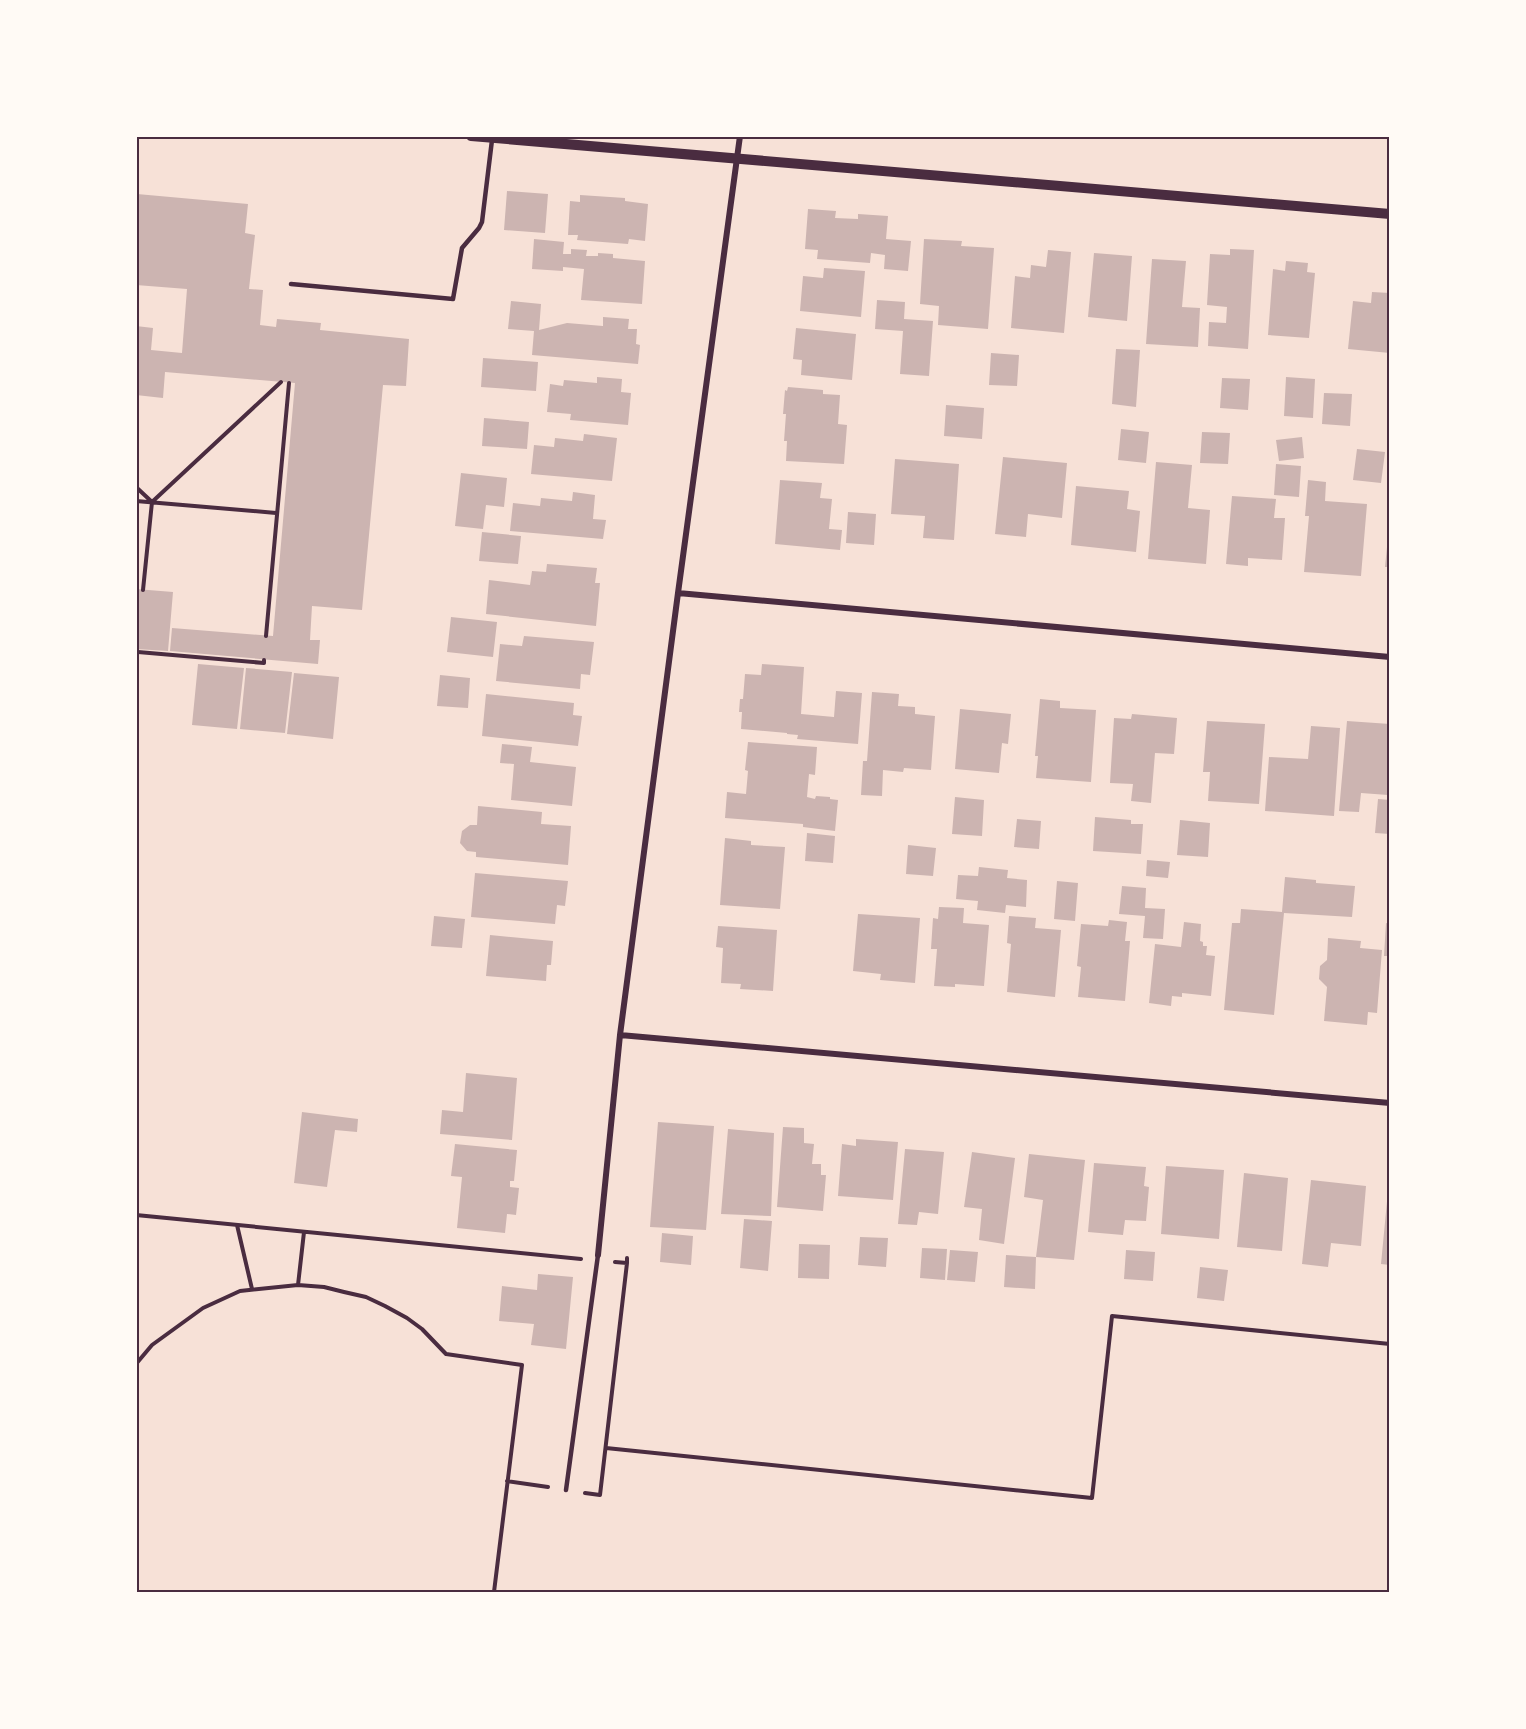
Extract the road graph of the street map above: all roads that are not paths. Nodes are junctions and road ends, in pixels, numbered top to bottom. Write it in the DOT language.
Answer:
graph roads {
  1 [pos="471,136"];
  2 [pos="740,136"];
  3 [pos="480,137"];
  4 [pos="492,138"];
  5 [pos="737,158"];
  6 [pos="1389,214"];
  7 [pos="291,284"];
  8 [pos="678,593"];
  9 [pos="1389,657"];
  10 [pos="620,1035"];
  11 [pos="1389,1103"];
  12 [pos="597,1258"];
  13 [pos="566,1490"];
  1 -- 3 [label="street"];
  2 -- 5 [label="street"];
  3 -- 4 [label="street"];
  4 -- 5 [label="street"];
  4 -- 7 [label="lane"];
  5 -- 6 [label="street"];
  5 -- 8 [label="street"];
  8 -- 9 [label="street"];
  8 -- 10 [label="street"];
  10 -- 11 [label="street"];
  10 -- 12 [label="street"];
  12 -- 13 [label="lane"];
}
